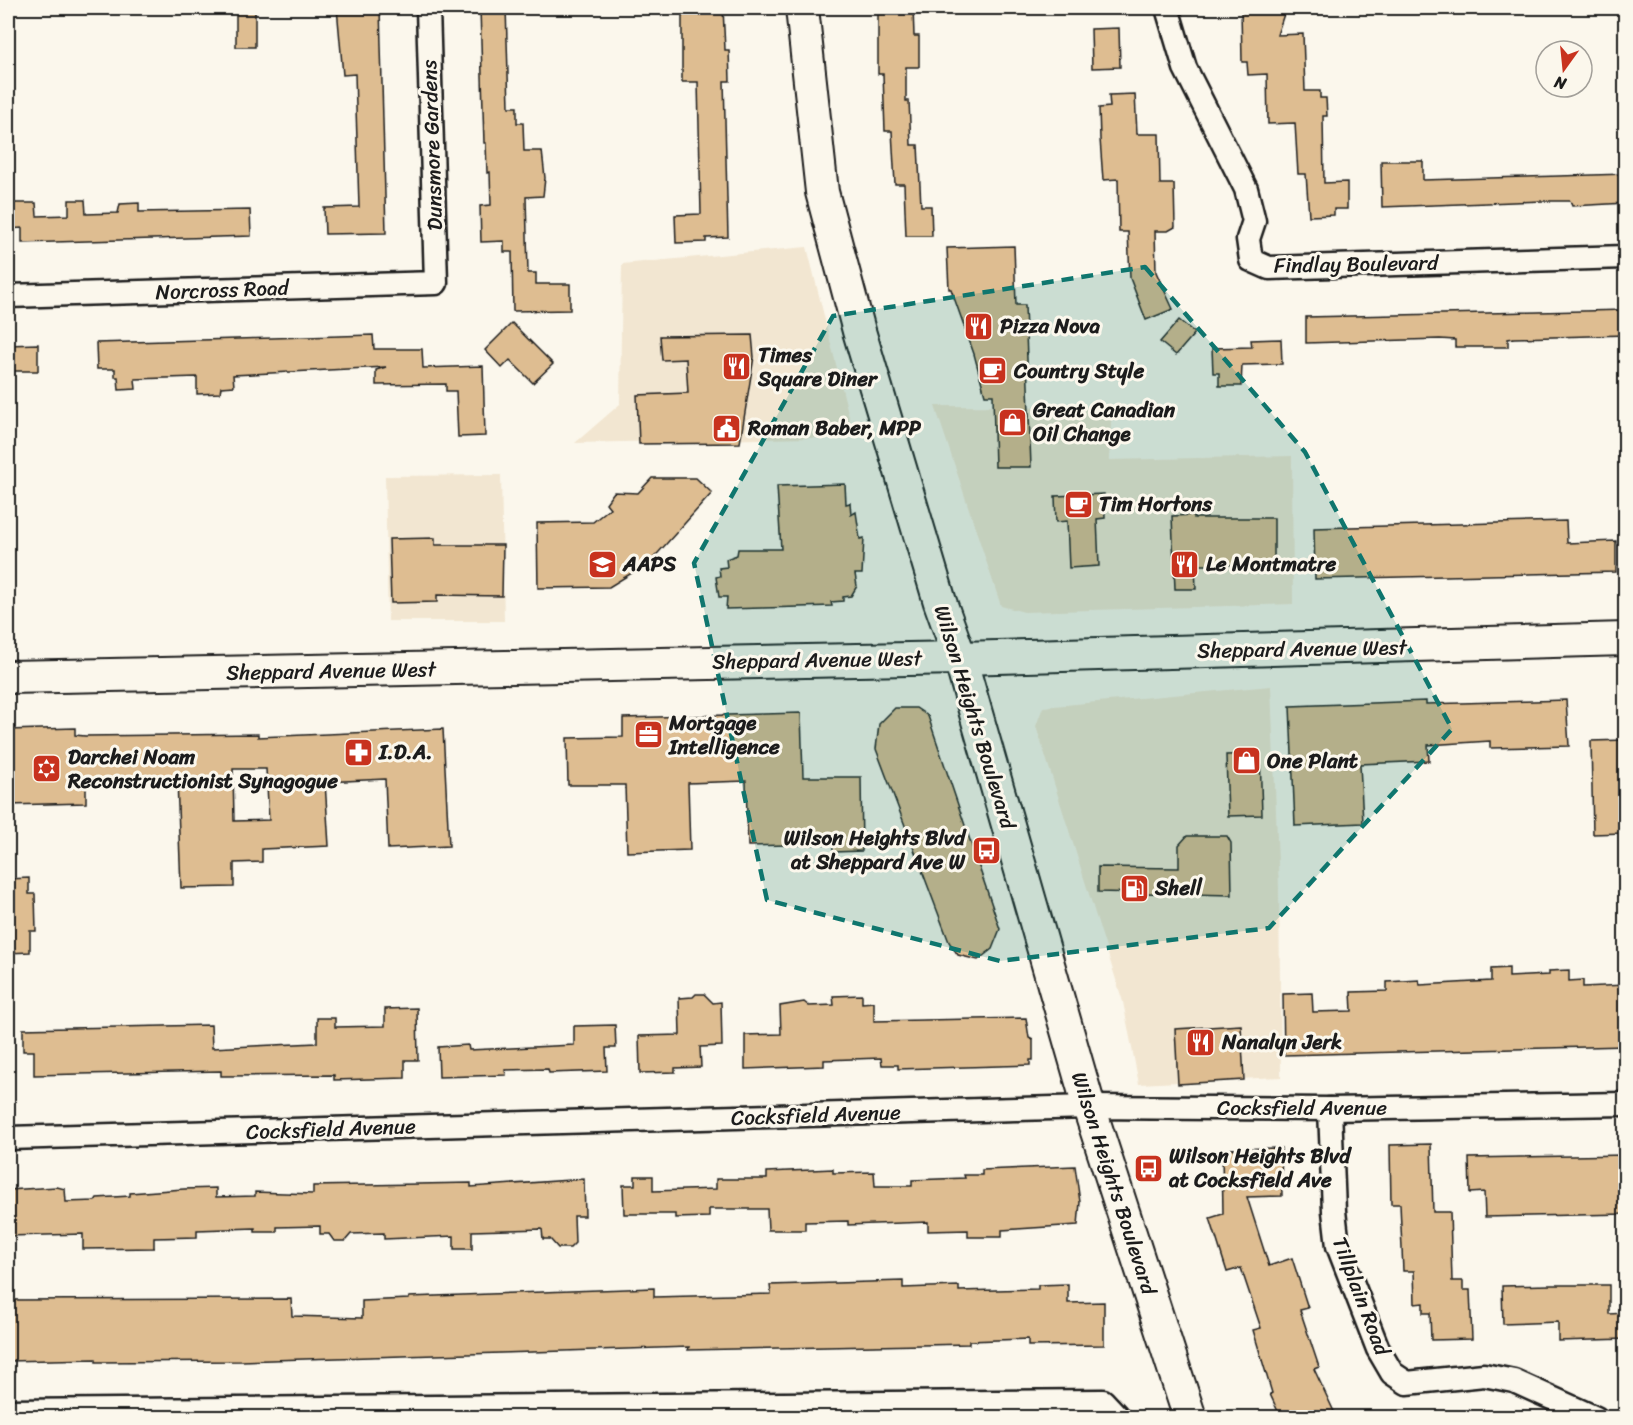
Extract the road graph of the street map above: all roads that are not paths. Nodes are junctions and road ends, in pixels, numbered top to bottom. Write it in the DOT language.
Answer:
graph roads {
  1 [pos="428,8"];
  2 [pos="802,8"];
  3 [pos="1167,8"];
  4 [pos="1626,257"];
  5 [pos="436,283"];
  6 [pos="8,296"];
  7 [pos="1626,639"];
  8 [pos="960,658"];
  9 [pos="8,677"];
  10 [pos="1626,1104"];
  11 [pos="1089,1107"];
  12 [pos="1330,1109"];
  13 [pos="8,1138"];
  14 [pos="8,1411"];
  15 [pos="1119,1417"];
  16 [pos="1190,1418"];
  17 [pos="1596,1418"];
  1 -- 5 [label="street, Dunsmore Gardens"];
  2 -- 8 [label="main road, Wilson Heights Boulevard"];
  3 -- 4 [label="street, Findlay Boulevard"];
  5 -- 6 [label="street, Norcross Road"];
  7 -- 8 [label="main road, Sheppard Avenue West"];
  8 -- 9 [label="main road, Sheppard Avenue West"];
  8 -- 11 [label="main road, Wilson Heights Boulevard"];
  10 -- 12 [label="street, Cocksfield Avenue"];
  11 -- 12 [label="street, Cocksfield Avenue"];
  11 -- 13 [label="street, Cocksfield Avenue"];
  11 -- 16 [label="main road, Wilson Heights Boulevard"];
  12 -- 17 [label="street, Tillplain Road"];
  14 -- 15 [label="street"];
}
